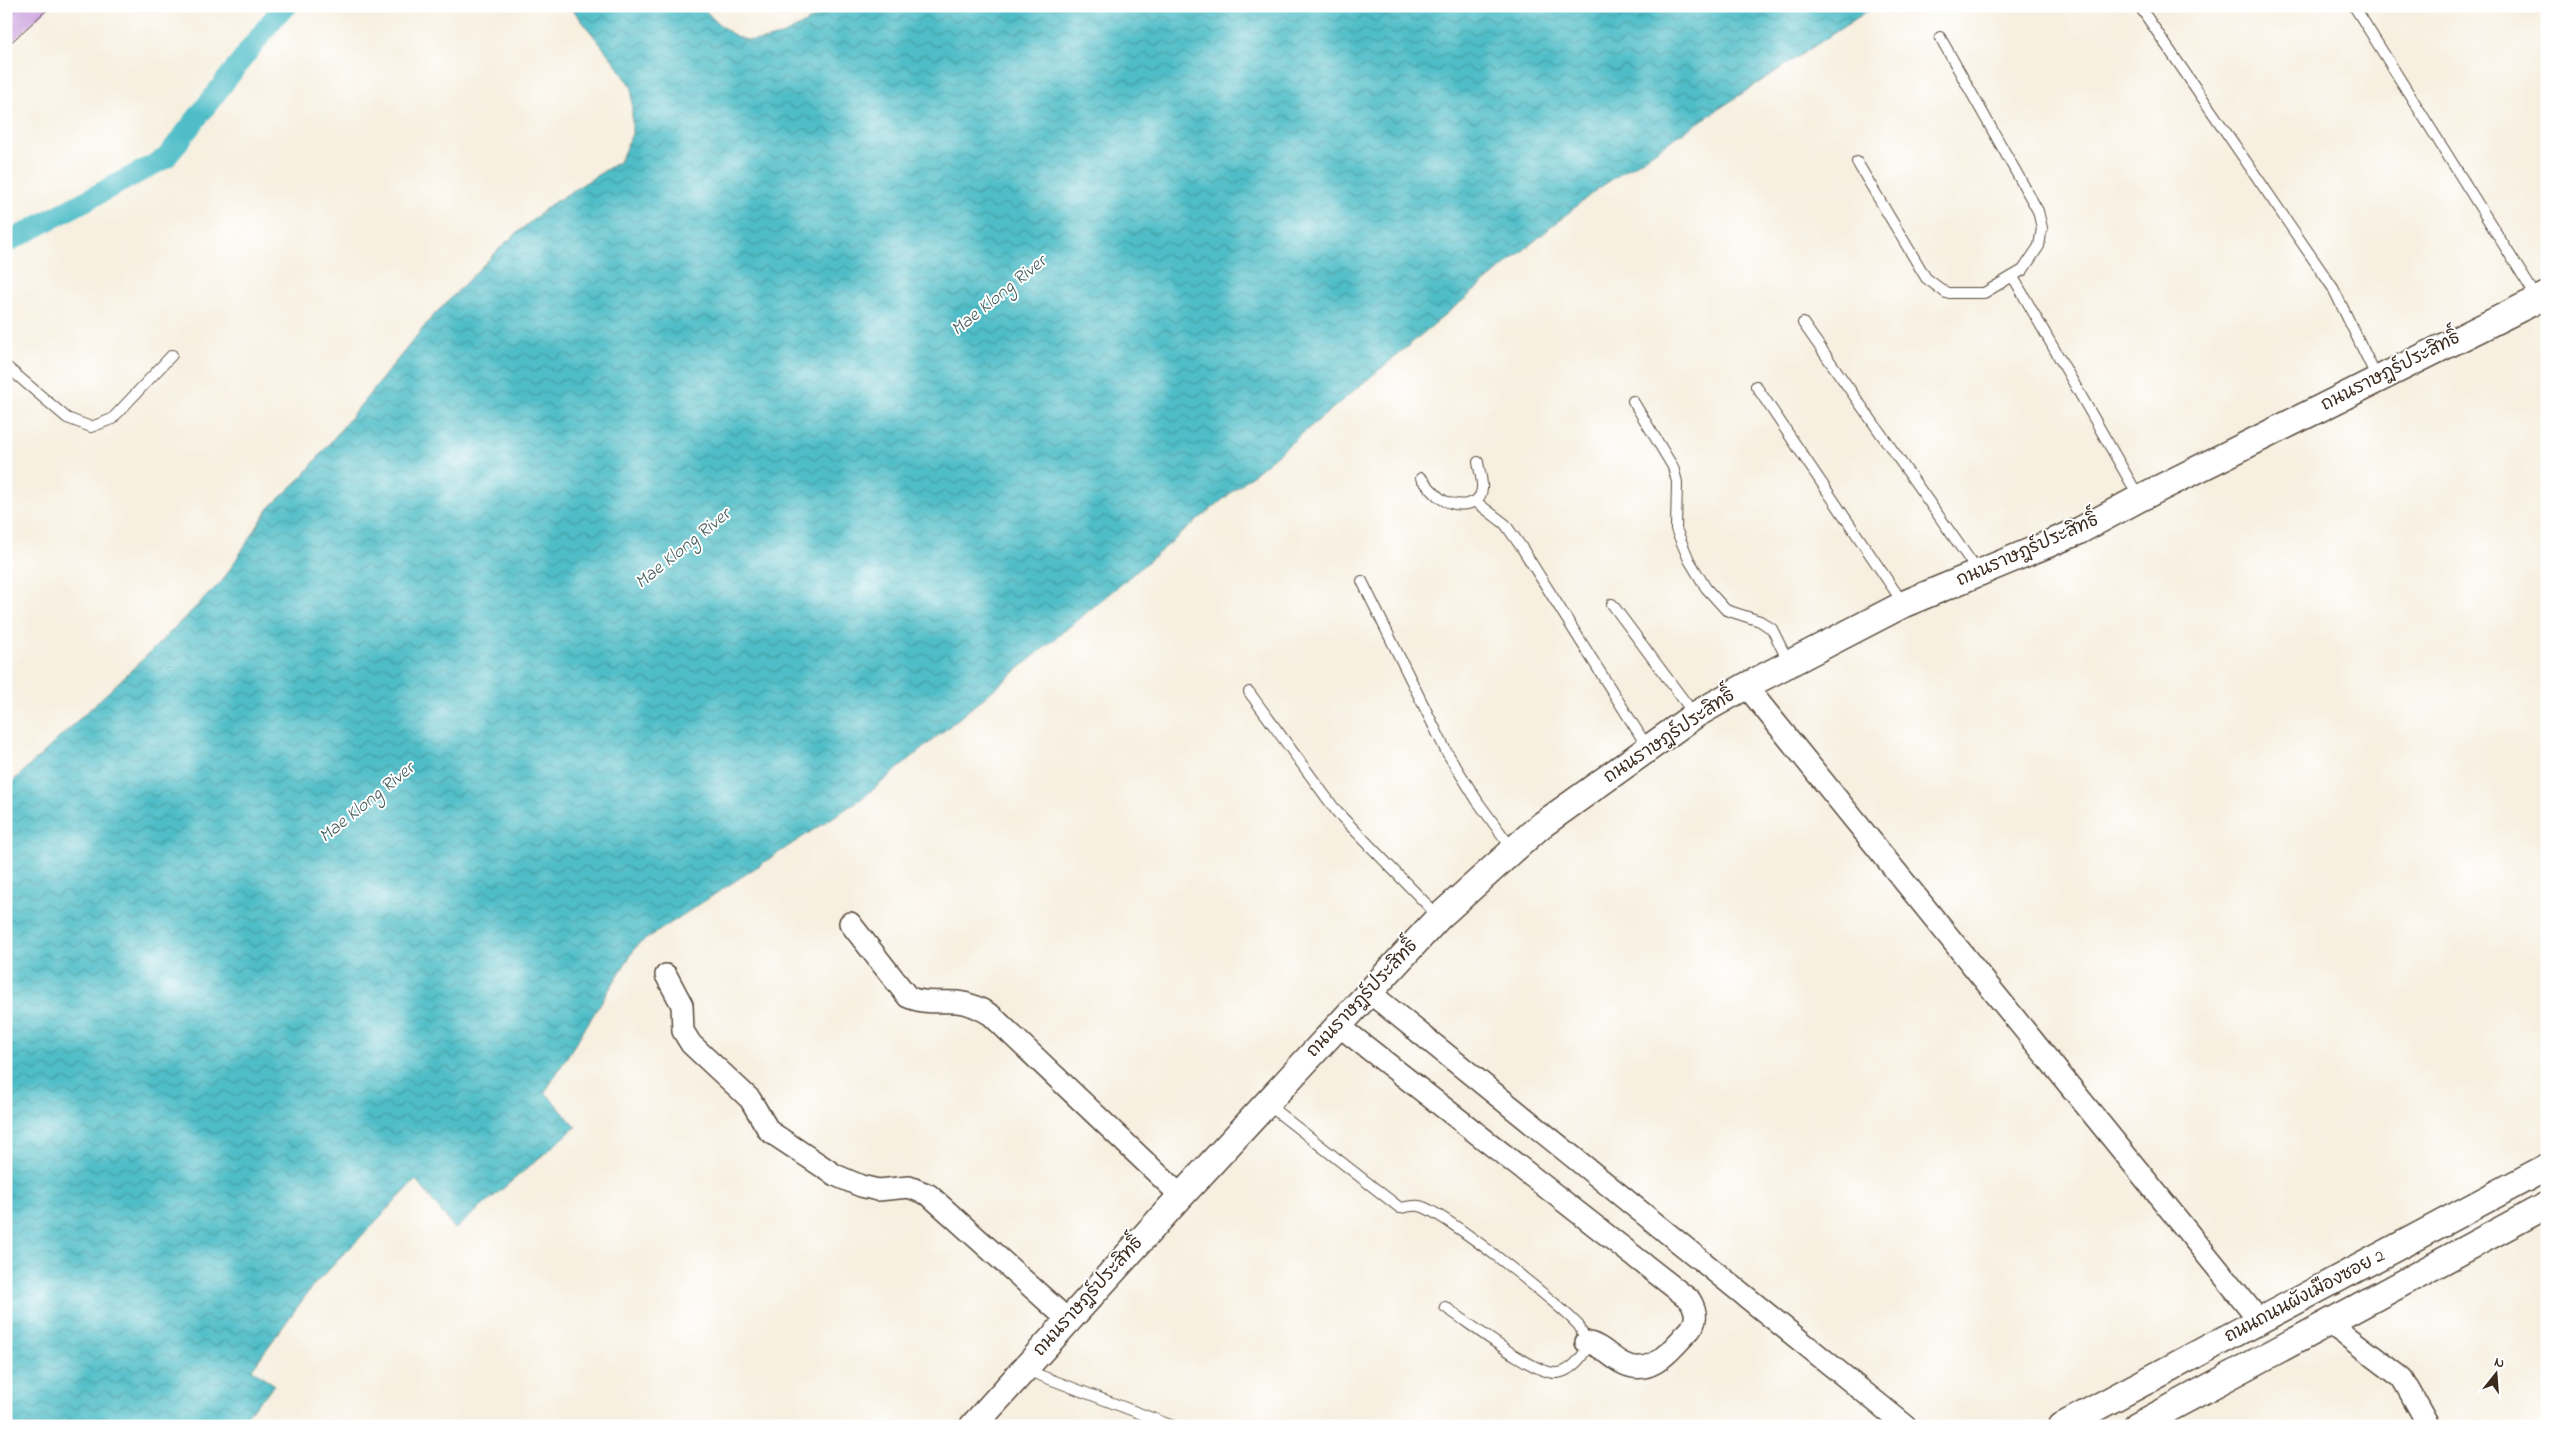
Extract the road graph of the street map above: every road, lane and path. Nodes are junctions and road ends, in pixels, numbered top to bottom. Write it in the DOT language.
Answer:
graph roads {
  1 [pos="2354,6"];
  2 [pos="2142,10"];
  3 [pos="1940,36"];
  4 [pos="1857,162"];
  5 [pos="2013,277"];
  6 [pos="2542,297"];
  7 [pos="1803,323"];
  8 [pos="172,355"];
  9 [pos="6,366"];
  10 [pos="2378,379"];
  11 [pos="1756,386"];
  12 [pos="1633,401"];
  13 [pos="1478,462"];
  14 [pos="1420,478"];
  15 [pos="2140,498"];
  16 [pos="1475,501"];
  17 [pos="1980,574"];
  18 [pos="1362,581"];
  19 [pos="1612,604"];
  20 [pos="1904,604"];
  21 [pos="1789,663"];
  22 [pos="1746,686"];
  23 [pos="1249,692"];
  24 [pos="1695,715"];
  25 [pos="1649,749"];
  26 [pos="1513,850"];
  27 [pos="1439,917"];
  28 [pos="850,923"];
  29 [pos="666,975"];
  30 [pos="1370,992"];
  31 [pos="1338,1026"];
  32 [pos="1266,1104"];
  33 [pos="2547,1167"];
  34 [pos="1180,1196"];
  35 [pos="2547,1204"];
  36 [pos="1445,1307"];
  37 [pos="1068,1320"];
  38 [pos="2260,1321"];
  39 [pos="2328,1322"];
  40 [pos="1586,1342"];
  41 [pos="1025,1370"];
  42 [pos="973,1426"];
  43 [pos="984,1426"];
  44 [pos="1173,1426"];
  45 [pos="1906,1426"];
  46 [pos="2062,1426"];
  47 [pos="2137,1426"];
  48 [pos="2429,1426"];
  1 -- 6 [label="lane"];
  2 -- 10 [label="lane"];
  3 -- 5 [label="lane"];
  4 -- 5 [label="lane"];
  5 -- 15 [label="lane"];
  6 -- 10 [label="street, ถนนราษฎร์ประสิทธิ์"];
  7 -- 17 [label="lane"];
  8 -- 9 [label="lane"];
  10 -- 15 [label="street, ถนนราษฎร์ประสิทธิ์"];
  11 -- 20 [label="lane"];
  12 -- 21 [label="lane"];
  13 -- 16 [label="lane"];
  14 -- 16 [label="lane"];
  15 -- 17 [label="street, ถนนราษฎร์ประสิทธิ์"];
  16 -- 25 [label="lane"];
  17 -- 20 [label="street, ถนนราษฎร์ประสิทธิ์"];
  18 -- 26 [label="lane"];
  19 -- 24 [label="lane"];
  20 -- 21 [label="street, ถนนราษฎร์ประสิทธิ์"];
  21 -- 22 [label="street, ถนนราษฎร์ประสิทธิ์"];
  22 -- 24 [label="street, ถนนราษฎร์ประสิทธิ์"];
  22 -- 38 [label="street"];
  23 -- 27 [label="lane"];
  24 -- 25 [label="street, ถนนราษฎร์ประสิทธิ์"];
  25 -- 26 [label="street, ถนนราษฎร์ประสิทธิ์"];
  26 -- 27 [label="street, ถนนราษฎร์ประสิทธิ์"];
  27 -- 30 [label="street, ถนนราษฎร์ประสิทธิ์"];
  28 -- 34 [label="street"];
  29 -- 37 [label="street"];
  30 -- 31 [label="street, ถนนราษฎร์ประสิทธิ์"];
  30 -- 45 [label="street"];
  31 -- 32 [label="street, ถนนราษฎร์ประสิทธิ์"];
  31 -- 40 [label="street"];
  32 -- 34 [label="street, ถนนราษฎร์ประสิทธิ์"];
  32 -- 40 [label="lane"];
  33 -- 38 [label="street, ถนนถนนผังเมืองซอย 2"];
  34 -- 37 [label="street, ถนนราษฎร์ประสิทธิ์"];
  35 -- 39 [label="street, ถนนถนนผังเมืองซอย 2"];
  36 -- 40 [label="lane"];
  37 -- 41 [label="street, ถนนราษฎร์ประสิทธิ์"];
  38 -- 46 [label="street, ถนนถนนผังเมืองซอย 2"];
  39 -- 47 [label="street, ถนนถนนผังเมืองซอย 2"];
  39 -- 48 [label="street"];
  41 -- 42 [label="street, ถนนราษฎร์ประสิทธิ์"];
  41 -- 43 [label="street"];
  41 -- 44 [label="lane"];
}
